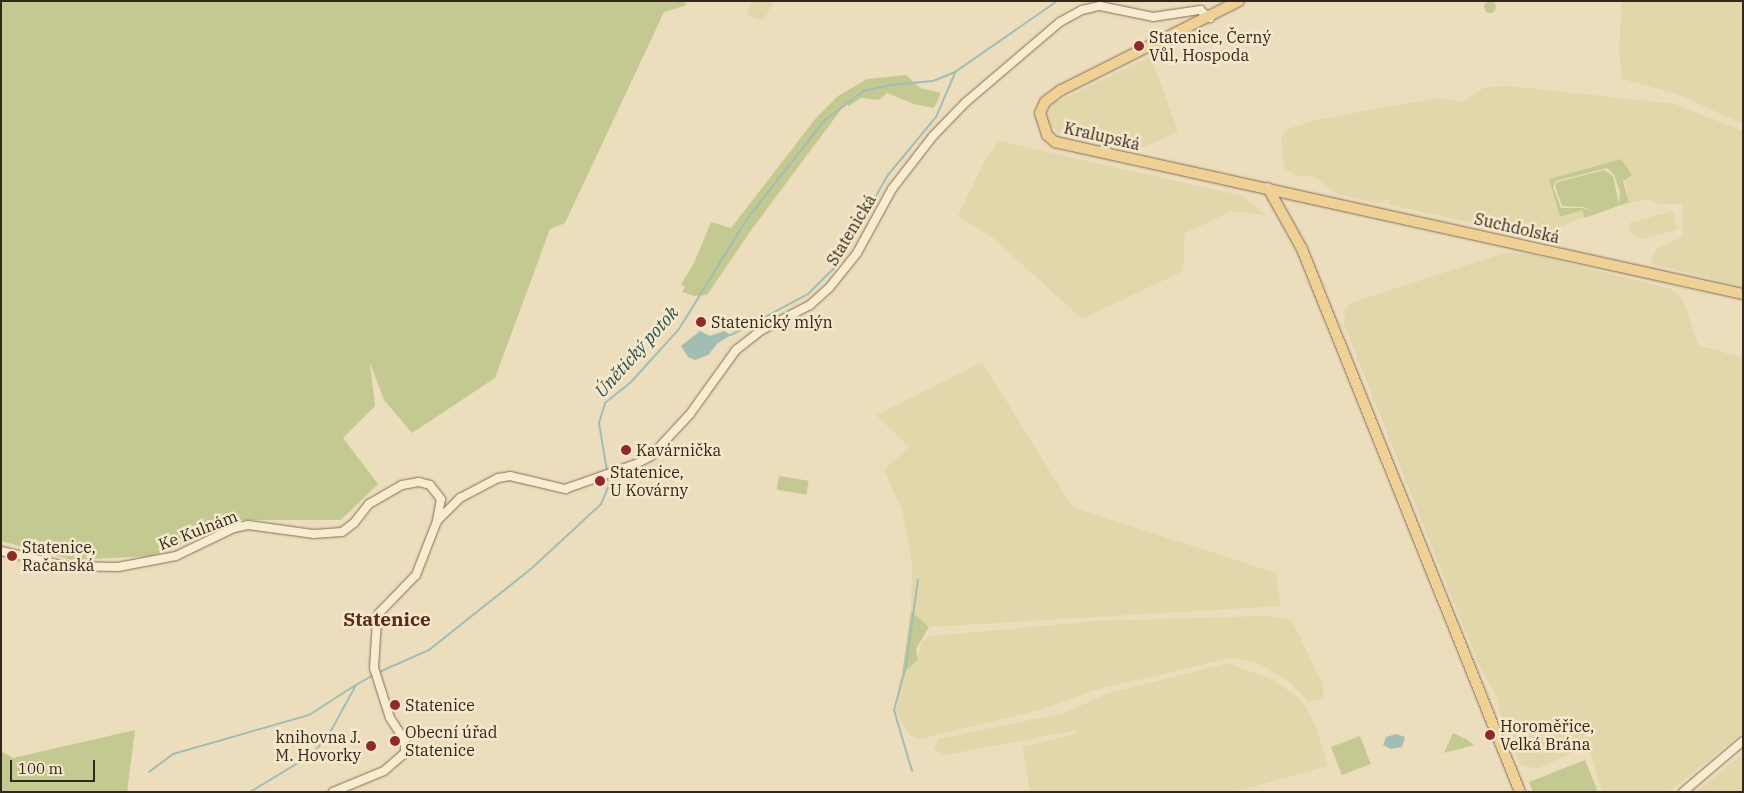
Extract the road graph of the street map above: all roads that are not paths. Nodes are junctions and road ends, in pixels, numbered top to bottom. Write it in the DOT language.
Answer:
graph roads {
  1 [pos="1239,1"];
  2 [pos="1210,18"];
  3 [pos="1268,188"];
  4 [pos="1284,191"];
  5 [pos="1743,294"];
  6 [pos="460,498"];
  7 [pos="441,499"];
  8 [pos="436,521"];
  9 [pos="1,551"];
  10 [pos="1743,741"];
  11 [pos="333,792"];
  12 [pos="1520,792"];
  13 [pos="1683,792"];
  1 -- 2 [label="main road, Kralupská"];
  2 -- 3 [label="main road, Kralupská"];
  2 -- 6 [label="street, Statenická"];
  3 -- 4 [label="main road, Kralupská"];
  3 -- 12 [label="main road"];
  4 -- 5 [label="main road, Suchdolská"];
  6 -- 7 [label="street, Statenická"];
  6 -- 8 [label="street, Statenická"];
  7 -- 8 [label="street, Statenická"];
  7 -- 9 [label="street, Ke Kulnám"];
  8 -- 11 [label="street, Statenická"];
  10 -- 13 [label="street"];
}
